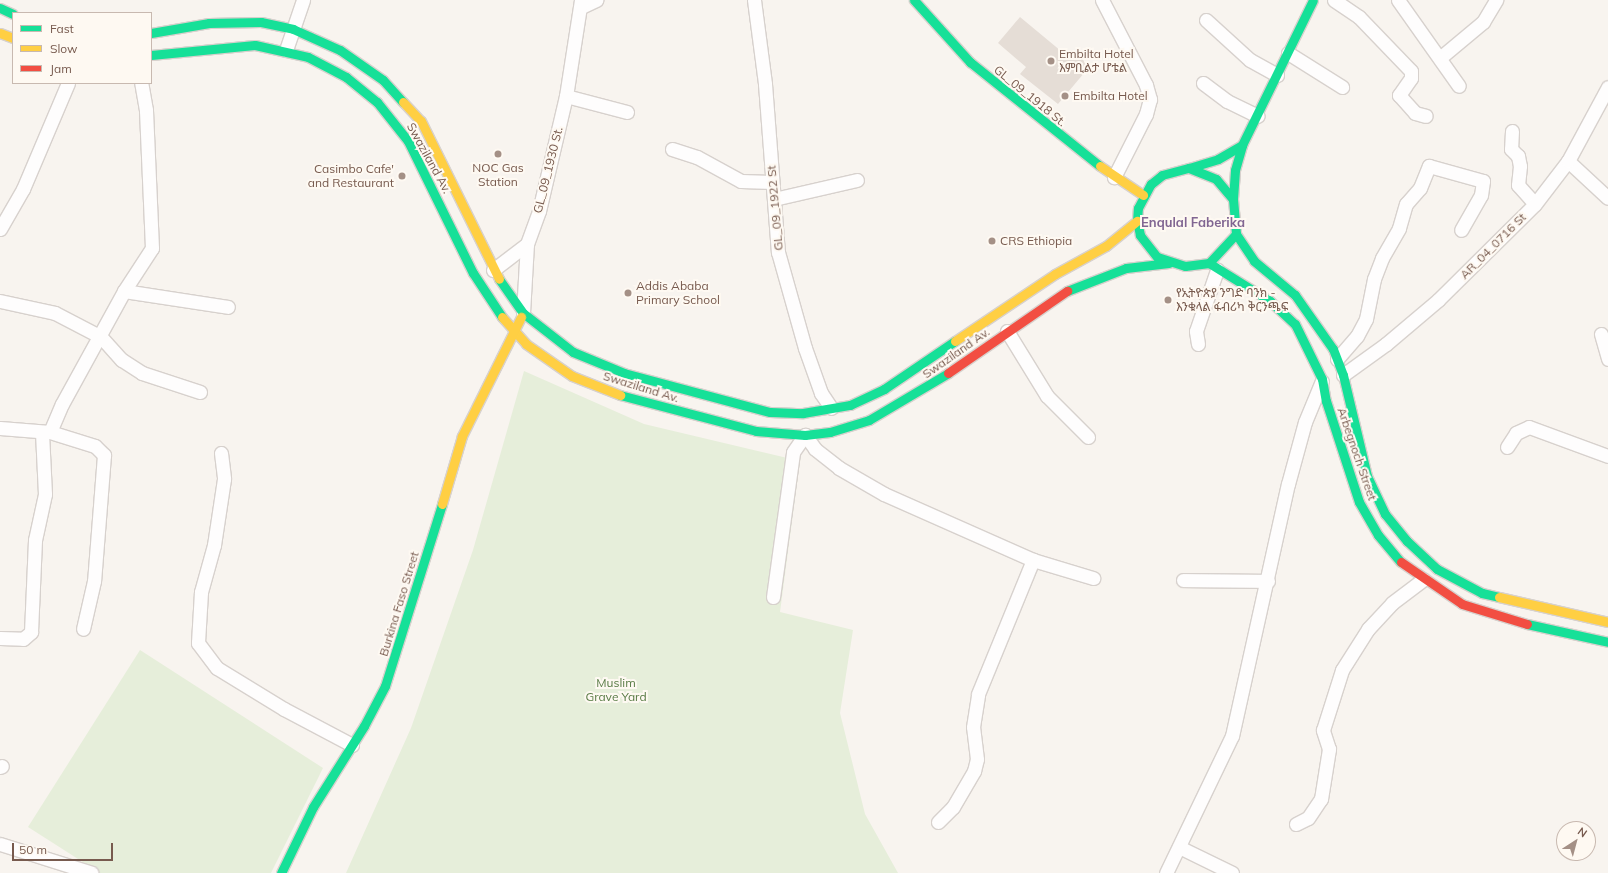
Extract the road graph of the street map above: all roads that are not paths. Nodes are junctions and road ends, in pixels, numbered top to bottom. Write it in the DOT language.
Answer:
graph roads {
  1 [pos="303,0"];
  2 [pos="596,0"];
  3 [pos="754,0"];
  4 [pos="914,0"];
  5 [pos="1102,0"];
  6 [pos="1313,0"];
  7 [pos="1334,0"];
  8 [pos="1398,0"];
  9 [pos="1496,0"];
  10 [pos="581,3"];
  11 [pos="0,8"];
  12 [pos="12,14"];
  13 [pos="1206,20"];
  14 [pos="293,29"];
  15 [pos="0,33"];
  16 [pos="152,33"];
  17 [pos="12,38"];
  18 [pos="286,50"];
  19 [pos="1288,52"];
  20 [pos="152,54"];
  21 [pos="1441,57"];
  22 [pos="1276,75"];
  23 [pos="1204,83"];
  24 [pos="68,84"];
  25 [pos="141,84"];
  26 [pos="1459,86"];
  27 [pos="1342,87"];
  28 [pos="1608,87"];
  29 [pos="566,96"];
  30 [pos="627,112"];
  31 [pos="1258,116"];
  32 [pos="1426,116"];
  33 [pos="1512,131"];
  34 [pos="1242,144"];
  35 [pos="672,149"];
  36 [pos="1568,161"];
  37 [pos="1189,168"];
  38 [pos="1114,177"];
  39 [pos="857,180"];
  40 [pos="772,182"];
  41 [pos="1143,195"];
  42 [pos="1608,198"];
  43 [pos="774,199"];
  44 [pos="1233,199"];
  45 [pos="1535,204"];
  46 [pos="1137,221"];
  47 [pos="0,229"];
  48 [pos="1461,230"];
  49 [pos="1236,234"];
  50 [pos="527,244"];
  51 [pos="1169,263"];
  52 [pos="1213,266"];
  53 [pos="493,270"];
  54 [pos="124,291"];
  55 [pos="0,301"];
  56 [pos="228,307"];
  57 [pos="523,313"];
  58 [pos="513,330"];
  59 [pos="1007,331"];
  60 [pos="1601,334"];
  61 [pos="100,337"];
  62 [pos="1198,344"];
  63 [pos="1338,359"];
  64 [pos="1608,360"];
  65 [pos="1343,374"];
  66 [pos="1322,379"];
  67 [pos="200,392"];
  68 [pos="830,408"];
  69 [pos="0,428"];
  70 [pos="46,432"];
  71 [pos="805,435"];
  72 [pos="1088,437"];
  73 [pos="1507,447"];
  74 [pos="221,453"];
  75 [pos="1608,456"];
  76 [pos="1033,560"];
  77 [pos="1093,578"];
  78 [pos="1183,580"];
  79 [pos="1423,580"];
  80 [pos="1268,581"];
  81 [pos="773,597"];
  82 [pos="1608,622"];
  83 [pos="83,629"];
  84 [pos="0,638"];
  85 [pos="1608,642"];
  86 [pos="352,745"];
  87 [pos="938,822"];
  88 [pos="1296,824"];
  89 [pos="0,844"];
  90 [pos="1179,848"];
  91 [pos="92,873"];
  92 [pos="281,873"];
  93 [pos="1166,873"];
  94 [pos="1232,873"];
  1 -- 14 [label="street"];
  2 -- 10 [label="street"];
  3 -- 40 [label="street, GL_09_1922 St"];
  4 -- 38 [label="main road, GL_09_1918 St."];
  5 -- 38 [label="street"];
  6 -- 19 [label="main road"];
  7 -- 32 [label="street"];
  8 -- 21 [label="street"];
  9 -- 21 [label="street"];
  10 -- 29 [label="street, GL_09_1930 St."];
  11 -- 12 [label="main road"];
  13 -- 22 [label="street"];
  14 -- 16 [label="main road, Swaziland Av."];
  14 -- 18 [label="street"];
  14 -- 53 [label="main road, Swaziland Av."];
  15 -- 17 [label="main road"];
  18 -- 20 [label="main road, Swaziland Av."];
  18 -- 58 [label="main road, Swaziland Av."];
  19 -- 22 [label="main road"];
  19 -- 27 [label="street"];
  21 -- 26 [label="street"];
  22 -- 31 [label="main road"];
  23 -- 31 [label="street"];
  24 -- 47 [label="street"];
  25 -- 54 [label="street"];
  28 -- 36 [label="street, AR_04_0716 St"];
  29 -- 30 [label="street"];
  29 -- 50 [label="street, GL_09_1930 St."];
  31 -- 34 [label="main road"];
  33 -- 45 [label="street"];
  34 -- 37 [label="main road"];
  34 -- 44 [label="main road"];
  35 -- 40 [label="street"];
  36 -- 42 [label="street"];
  36 -- 45 [label="street, AR_04_0716 St"];
  37 -- 41 [label="main road"];
  37 -- 44 [label="main road"];
  38 -- 41 [label="main road, GL_09_1918 St."];
  39 -- 43 [label="street"];
  40 -- 43 [label="street, GL_09_1922 St"];
  41 -- 46 [label="main road"];
  43 -- 68 [label="street, GL_09_1922 St"];
  44 -- 49 [label="main road"];
  45 -- 65 [label="street, AR_04_0716 St"];
  46 -- 51 [label="main road"];
  46 -- 68 [label="main road, Swaziland Av."];
  48 -- 63 [label="street"];
  49 -- 52 [label="main road"];
  49 -- 63 [label="main road, Arbegnoch Street"];
  50 -- 53 [label="street"];
  50 -- 57 [label="street, GL_09_1930 St."];
  51 -- 52 [label="main road"];
  51 -- 59 [label="main road, Swaziland Av."];
  52 -- 62 [label="street"];
  52 -- 66 [label="main road, Arbegnoch Street"];
  53 -- 57 [label="main road, Swaziland Av."];
  54 -- 56 [label="street"];
  54 -- 61 [label="street"];
  55 -- 61 [label="street"];
  57 -- 58 [label="main road, Burkina Faso Street"];
  57 -- 68 [label="main road, Swaziland Av."];
  58 -- 71 [label="main road, Swaziland Av."];
  58 -- 86 [label="main road, Burkina Faso Street"];
  59 -- 71 [label="main road, Swaziland Av."];
  59 -- 72 [label="street"];
  60 -- 64 [label="street"];
  61 -- 67 [label="street"];
  61 -- 70 [label="street"];
  63 -- 65 [label="main road, Arbegnoch Street"];
  65 -- 82 [label="main road, Arbegnoch Street"];
  66 -- 79 [label="main road, Arbegnoch Street"];
  66 -- 80 [label="street"];
  69 -- 70 [label="street"];
  70 -- 83 [label="street"];
  70 -- 84 [label="street"];
  71 -- 76 [label="street"];
  71 -- 81 [label="street"];
  73 -- 75 [label="street"];
  74 -- 86 [label="street"];
  76 -- 77 [label="street"];
  76 -- 87 [label="street"];
  78 -- 80 [label="street"];
  79 -- 85 [label="main road, Arbegnoch Street"];
  79 -- 88 [label="street"];
  80 -- 90 [label="street"];
  86 -- 92 [label="main road, Burkina Faso Street"];
  89 -- 91 [label="street"];
  90 -- 93 [label="street"];
  90 -- 94 [label="street"];
}
